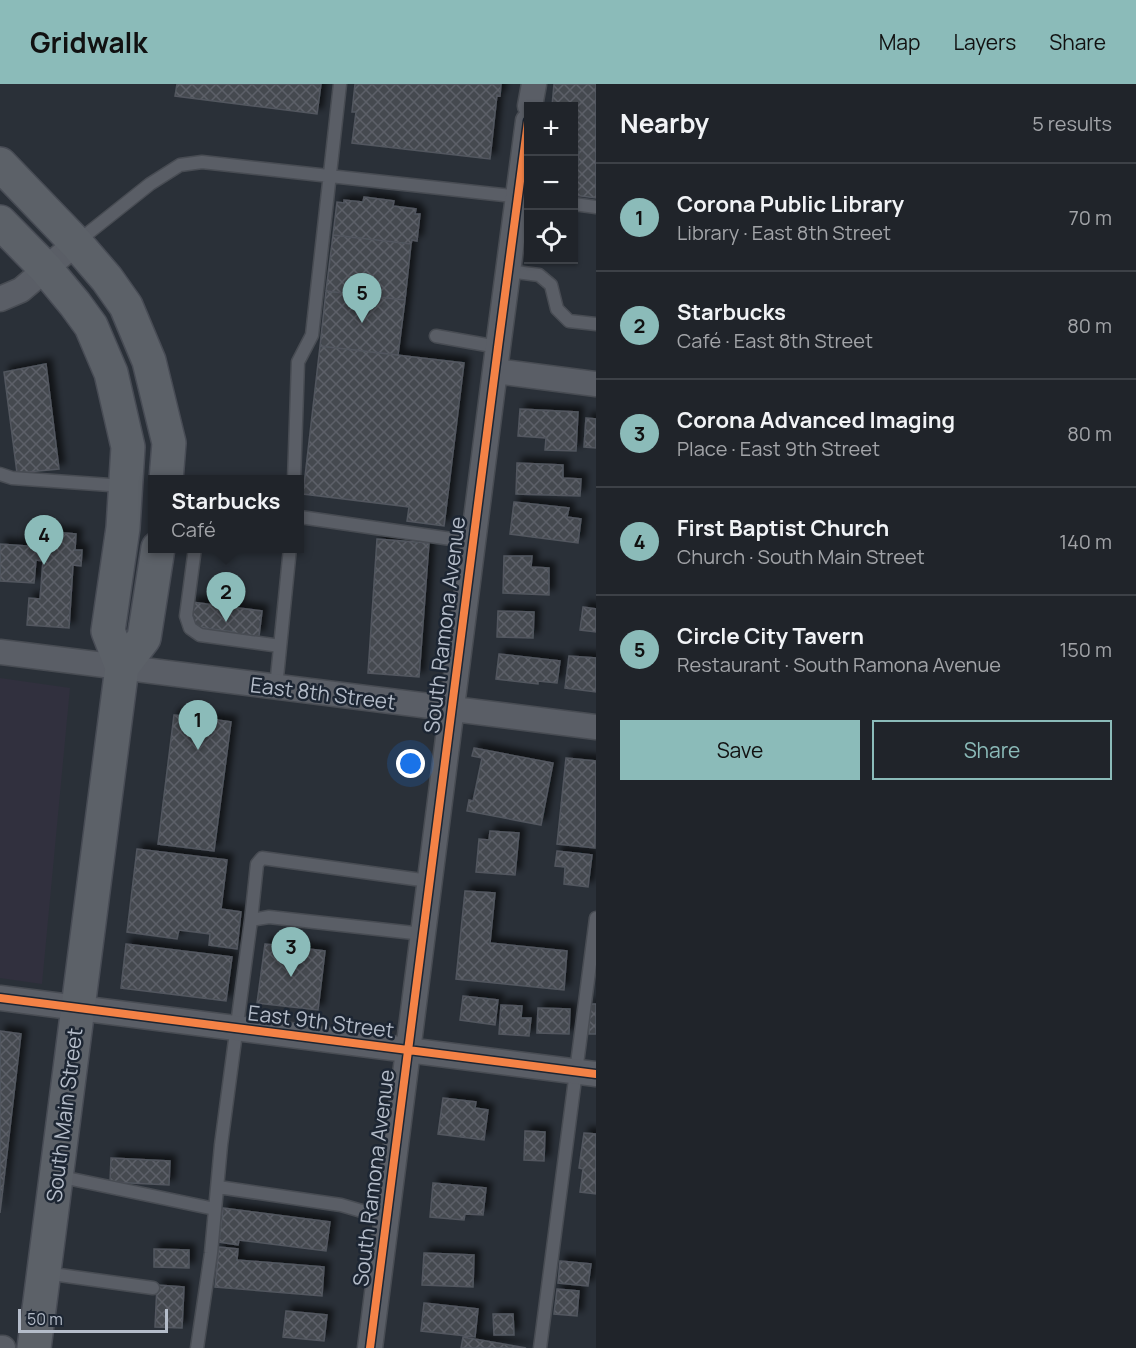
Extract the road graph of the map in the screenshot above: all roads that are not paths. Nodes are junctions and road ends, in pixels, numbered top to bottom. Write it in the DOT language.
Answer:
graph roads {
  1 [pos="340,84"];
  2 [pos="534,84"];
  3 [pos="532,102"];
  4 [pos="526,156"];
  5 [pos="0,164"];
  6 [pos="329,177"];
  7 [pos="523,197"];
  8 [pos="578,205"];
  9 [pos="596,207"];
  10 [pos="0,222"];
  11 [pos="76,243"];
  12 [pos="46,270"];
  13 [pos="508,271"];
  14 [pos="0,299"];
  15 [pos="596,324"];
  16 [pos="436,336"];
  17 [pos="498,347"];
  18 [pos="495,371"];
  19 [pos="596,384"];
  20 [pos="0,474"];
  21 [pos="166,475"];
  22 [pos="294,475"];
  23 [pos="125,486"];
  24 [pos="304,518"];
  25 [pos="472,542"];
  26 [pos="157,553"];
  27 [pos="194,553"];
  28 [pos="290,553"];
  29 [pos="280,646"];
  30 [pos="0,652"];
  31 [pos="122,667"];
  32 [pos="276,687"];
  33 [pos="451,709"];
  34 [pos="596,727"];
  35 [pos="429,881"];
  36 [pos="596,918"];
  37 [pos="251,920"];
  38 [pos="423,934"];
  39 [pos="0,998"];
  40 [pos="78,1009"];
  41 [pos="238,1029"];
  42 [pos="408,1050"];
  43 [pos="586,1073"];
  44 [pos="56,1175"];
  45 [pos="218,1187"];
  46 [pos="215,1209"];
  47 [pos="386,1218"];
  48 [pos="44,1273"];
  49 [pos="153,1288"];
  50 [pos="34,1348"];
  51 [pos="197,1348"];
  52 [pos="370,1348"];
  53 [pos="540,1348"];
  1 -- 6 [label="lane"];
  2 -- 3 [label="street"];
  4 -- 7 [label="street, South Ramona Avenue"];
  5 -- 11 [label="main road"];
  6 -- 7 [label="lane"];
  6 -- 11 [label="lane"];
  6 -- 22 [label="lane"];
  7 -- 13 [label="street, South Ramona Avenue"];
  8 -- 9 [label="lane"];
  10 -- 12 [label="main road, South Main Street"];
  11 -- 12 [label="street"];
  11 -- 21 [label="main road"];
  12 -- 14 [label="street"];
  12 -- 23 [label="main road, South Main Street"];
  13 -- 15 [label="lane"];
  13 -- 17 [label="street, South Ramona Avenue"];
  16 -- 17 [label="lane"];
  17 -- 18 [label="street, South Ramona Avenue"];
  18 -- 19 [label="street"];
  18 -- 25 [label="street, South Ramona Avenue"];
  20 -- 23 [label="lane"];
  23 -- 31 [label="main road, South Main Street"];
  24 -- 25 [label="lane"];
  25 -- 33 [label="street, South Ramona Avenue"];
  26 -- 31 [label="main road, South Main Street"];
  27 -- 29 [label="lane"];
  28 -- 29 [label="lane"];
  29 -- 32 [label="lane"];
  30 -- 31 [label="street, East 8th Street"];
  31 -- 32 [label="street, East 8th Street"];
  31 -- 40 [label="main road, South Main Street"];
  32 -- 33 [label="street, East 8th Street"];
  33 -- 34 [label="street, East 8th Street"];
  33 -- 35 [label="street, South Ramona Avenue"];
  35 -- 37 [label="lane"];
  35 -- 38 [label="street, South Ramona Avenue"];
  36 -- 43 [label="lane"];
  37 -- 38 [label="lane"];
  37 -- 41 [label="lane"];
  38 -- 42 [label="street, South Ramona Avenue"];
  39 -- 40 [label="street, East 9th Street"];
  40 -- 41 [label="street, East 9th Street"];
  40 -- 44 [label="main road, South Main Street"];
  41 -- 42 [label="street, East 9th Street"];
  41 -- 45 [label="lane"];
  42 -- 43 [label="street, East 9th Street"];
  42 -- 47 [label="street, South Ramona Avenue"];
  43 -- 53 [label="lane"];
  44 -- 46 [label="lane"];
  44 -- 48 [label="main road, South Main Street"];
  45 -- 46 [label="lane"];
  45 -- 47 [label="lane"];
  46 -- 51 [label="lane"];
  47 -- 52 [label="street, South Ramona Avenue"];
  48 -- 49 [label="lane"];
  48 -- 50 [label="main road, South Main Street"];
}
